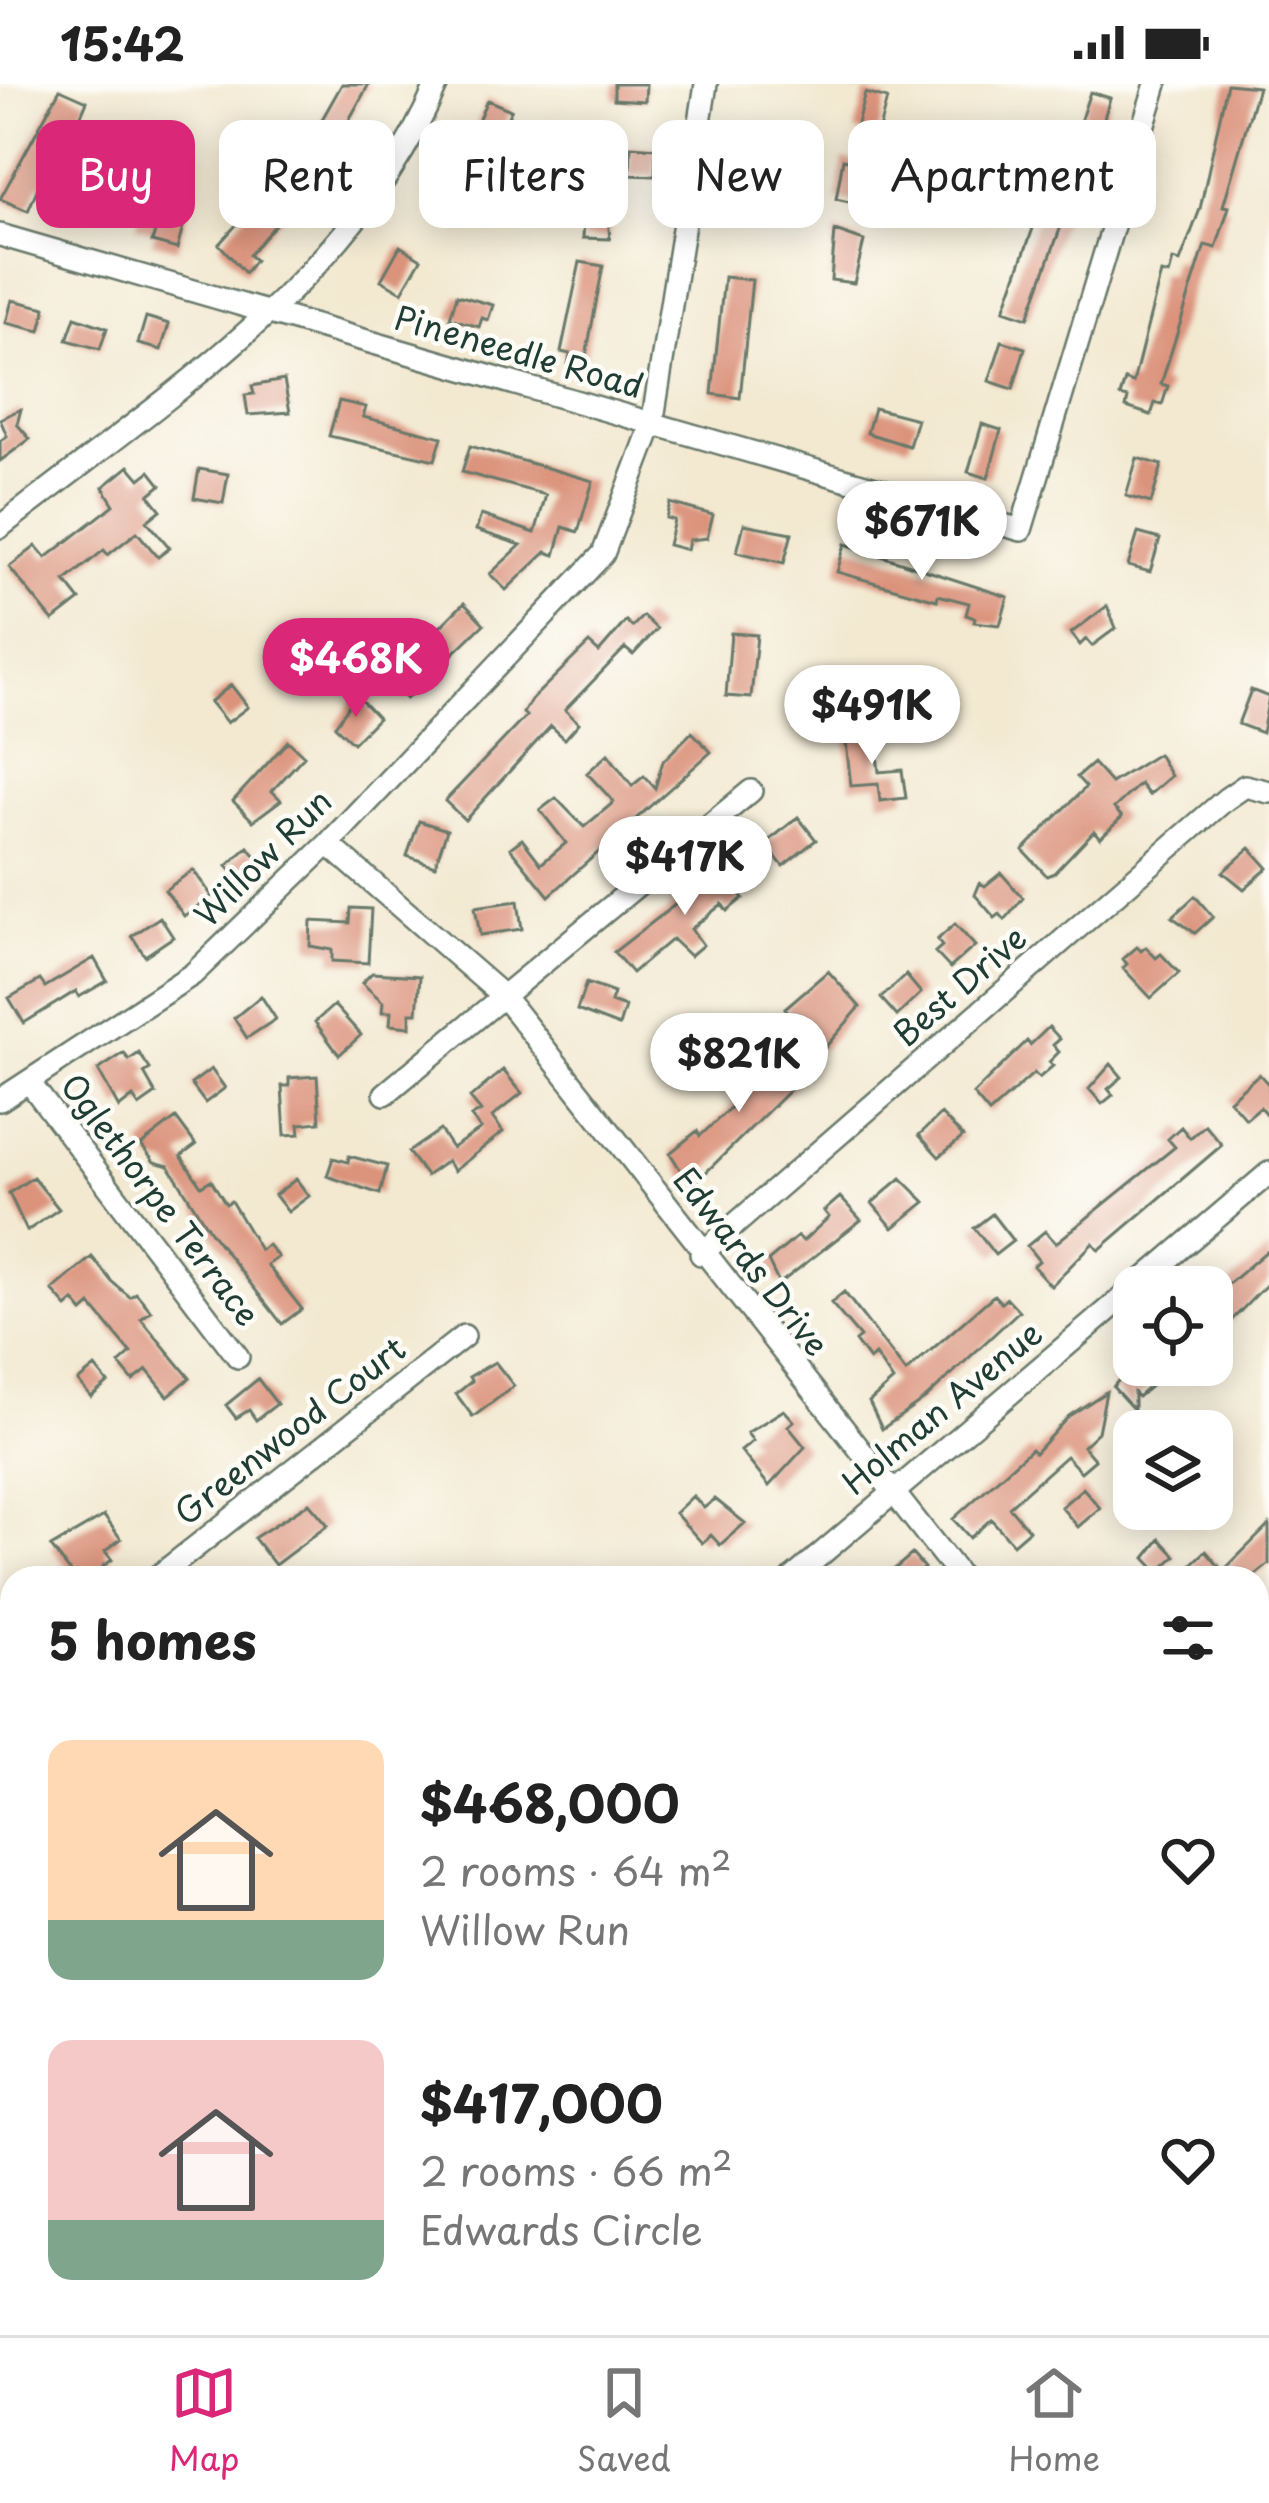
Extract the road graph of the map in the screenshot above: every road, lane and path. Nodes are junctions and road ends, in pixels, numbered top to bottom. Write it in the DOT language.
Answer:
graph roads {
  1 [pos="437,84"];
  2 [pos="706,84"];
  3 [pos="1156,84"];
  4 [pos="0,235"];
  5 [pos="267,314"];
  6 [pos="652,425"];
  7 [pos="0,527"];
  8 [pos="751,791"];
  9 [pos="1269,792"];
  10 [pos="328,844"];
  11 [pos="504,997"];
  12 [pos="29,1082"];
  13 [pos="386,1094"];
  14 [pos="0,1100"];
  15 [pos="1269,1173"];
  16 [pos="701,1254"];
  17 [pos="1160,1266"];
  18 [pos="1113,1306"];
  19 [pos="464,1336"];
  20 [pos="238,1357"];
  21 [pos="891,1495"];
  22 [pos="171,1566"];
  23 [pos="807,1566"];
  24 [pos="951,1566"];
  1 -- 5 [label="street"];
  2 -- 6 [label="street, Willow Run"];
  3 -- 6 [label="street, Pineneedle Road"];
  4 -- 5 [label="street, Pineneedle Road"];
  5 -- 6 [label="street, Pineneedle Road"];
  5 -- 7 [label="street"];
  6 -- 10 [label="street, Willow Run"];
  8 -- 11 [label="street"];
  9 -- 16 [label="street, Best Drive"];
  10 -- 11 [label="street, Edwards Drive"];
  10 -- 12 [label="street, Willow Run"];
  11 -- 13 [label="street"];
  11 -- 16 [label="street, Edwards Drive"];
  12 -- 14 [label="street, Willow Run"];
  12 -- 20 [label="street, Oglethorpe Terrace"];
  15 -- 17 [label="street, Holman Avenue"];
  16 -- 21 [label="street, Edwards Drive"];
  18 -- 21 [label="street, Holman Avenue"];
  19 -- 22 [label="street, Greenwood Court"];
  21 -- 23 [label="street, Holman Avenue"];
  21 -- 24 [label="street, Edwards Drive"];
}
